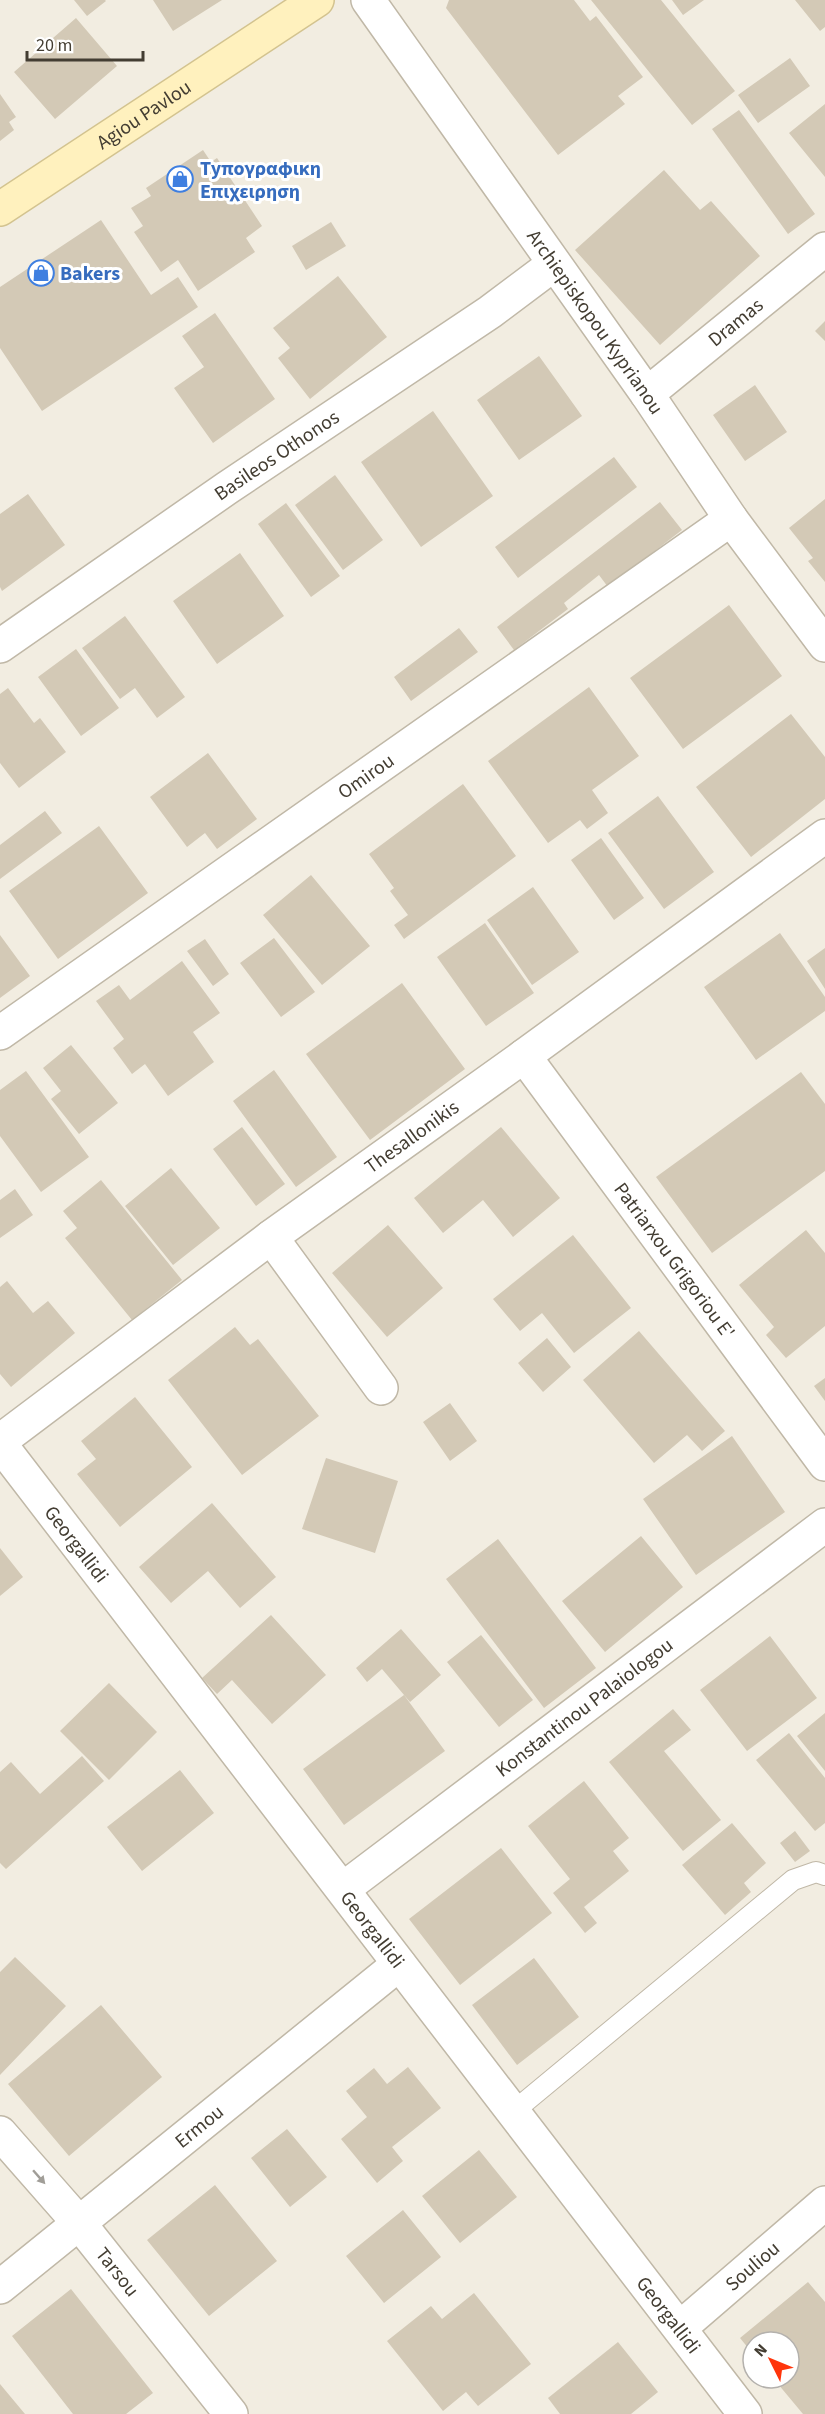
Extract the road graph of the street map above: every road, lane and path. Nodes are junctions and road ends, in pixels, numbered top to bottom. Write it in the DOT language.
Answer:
graph roads {
  1 [pos="317,0"];
  2 [pos="368,0"];
  3 [pos="0,210"];
  4 [pos="825,249"];
  5 [pos="554,264"];
  6 [pos="647,394"];
  7 [pos="731,519"];
  8 [pos="825,645"];
  9 [pos="0,646"];
  10 [pos="825,836"];
  11 [pos="0,1033"];
  12 [pos="524,1056"];
  13 [pos="271,1238"];
  14 [pos="381,1388"];
  15 [pos="0,1443"];
  16 [pos="825,1464"];
  17 [pos="825,1525"];
  18 [pos="825,1875"];
  19 [pos="343,1889"];
  20 [pos="399,1964"];
  21 [pos="514,2111"];
  22 [pos="0,2133"];
  23 [pos="825,2203"];
  24 [pos="79,2223"];
  25 [pos="0,2287"];
  26 [pos="681,2327"];
  27 [pos="231,2414"];
  28 [pos="746,2414"];
  1 -- 3 [label="main road, Agiou Pavlou"];
  2 -- 5 [label="street, Archiepiskopou Kyprianou"];
  4 -- 6 [label="street, Dramas"];
  5 -- 6 [label="street, Archiepiskopou Kyprianou"];
  5 -- 9 [label="street, Basileos Othonos"];
  6 -- 7 [label="street, Archiepiskopou Kyprianou"];
  7 -- 8 [label="street, Archiepiskopou Kyprianou"];
  7 -- 11 [label="street, Omirou"];
  10 -- 12 [label="street, Thesallonikis"];
  12 -- 13 [label="street, Thesallonikis"];
  12 -- 16 [label="street, Patriarxou Grigoriou E'"];
  13 -- 14 [label="street"];
  13 -- 15 [label="street, Thesallonikis"];
  15 -- 19 [label="street, Georgallidi"];
  17 -- 19 [label="street, Konstantinou Palaiologou"];
  18 -- 21 [label="lane"];
  19 -- 20 [label="street, Georgallidi"];
  20 -- 21 [label="street, Georgallidi"];
  20 -- 24 [label="street, Ermou"];
  21 -- 26 [label="street, Georgallidi"];
  22 -- 24 [label="street, Tarsou, one-way"];
  23 -- 26 [label="street, Souliou"];
  24 -- 25 [label="street, Ermou"];
  24 -- 27 [label="street, Tarsou"];
  26 -- 28 [label="street, Georgallidi"];
}
